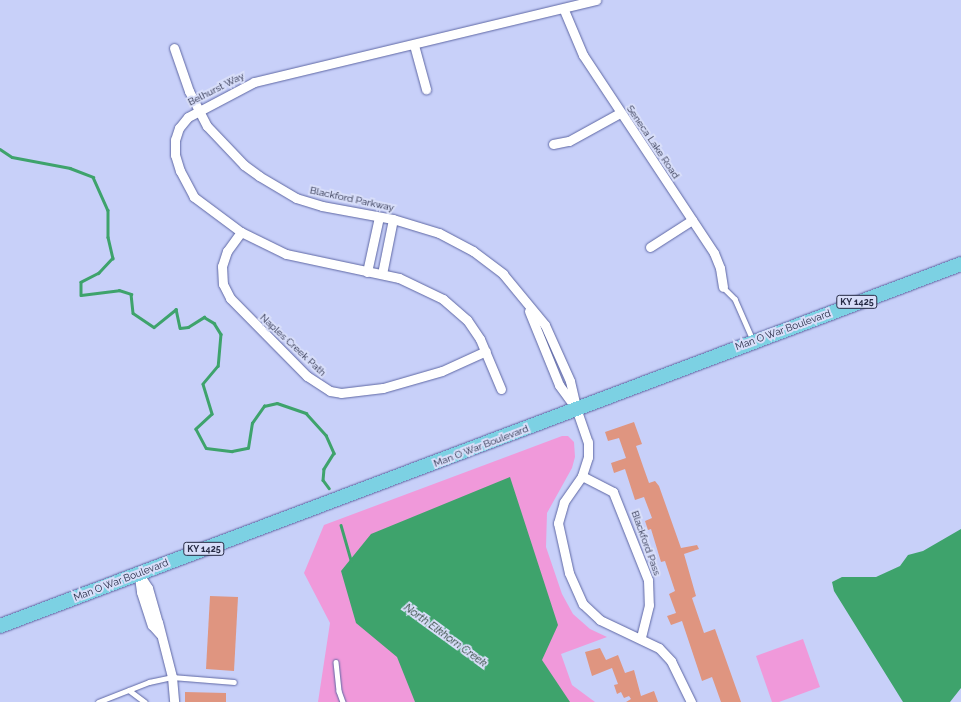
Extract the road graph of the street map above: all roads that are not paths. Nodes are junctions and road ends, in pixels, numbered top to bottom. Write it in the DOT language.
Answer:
graph roads {
  1 [pos="596,0"];
  2 [pos="564,10"];
  3 [pos="414,45"];
  4 [pos="174,48"];
  5 [pos="426,89"];
  6 [pos="198,110"];
  7 [pos="620,113"];
  8 [pos="553,144"];
  9 [pos="379,217"];
  10 [pos="392,219"];
  11 [pos="692,220"];
  12 [pos="241,232"];
  13 [pos="650,247"];
  14 [pos="961,264"];
  15 [pos="367,272"];
  16 [pos="382,274"];
  17 [pos="723,287"];
  18 [pos="753,340"];
  19 [pos="486,351"];
  20 [pos="501,389"];
  21 [pos="576,408"];
  22 [pos="582,476"];
  23 [pos="138,573"];
  24 [pos="0,626"];
  25 [pos="641,638"];
  26 [pos="336,662"];
  27 [pos="172,678"];
  28 [pos="234,682"];
  29 [pos="129,690"];
  30 [pos="98,702"];
  31 [pos="145,702"];
  32 [pos="174,702"];
  33 [pos="343,702"];
  34 [pos="691,702"];
  1 -- 2 [label="street, Belhurst Way"];
  2 -- 3 [label="street, Belhurst Way"];
  2 -- 7 [label="street, Seneca Lake Road"];
  3 -- 5 [label="street"];
  3 -- 6 [label="street, Belhurst Way"];
  4 -- 6 [label="street, Blackford Parkway"];
  6 -- 9 [label="street, Blackford Parkway"];
  6 -- 12 [label="street, Belhurst Way"];
  7 -- 8 [label="street"];
  7 -- 11 [label="street, Seneca Lake Road"];
  9 -- 10 [label="street, Blackford Parkway"];
  9 -- 15 [label="street"];
  10 -- 16 [label="street"];
  10 -- 21 [label="street, Blackford Parkway"];
  11 -- 13 [label="street"];
  11 -- 17 [label="street, Seneca Lake Road"];
  12 -- 15 [label="street, Belhurst Way"];
  12 -- 19 [label="street, Naples Creek Path"];
  14 -- 18 [label="main road, Man O War Boulevard / KY 1425"];
  15 -- 16 [label="street, Belhurst Way"];
  16 -- 19 [label="street, Belhurst Way"];
  17 -- 18 [label="lane"];
  18 -- 21 [label="main road, Man O War Boulevard / KY 1425"];
  19 -- 20 [label="street, Belhurst Way"];
  21 -- 22 [label="street, Blackford Parkway"];
  21 -- 23 [label="main road, Man O War Boulevard / KY 1425"];
  22 -- 25 [label="street, Blackford Pass"];
  22 -- 25 [label="street, Blackford Parkway"];
  23 -- 24 [label="main road, Man O War Boulevard / KY 1425"];
  23 -- 27 [label="street"];
  25 -- 34 [label="street, Blackford Parkway"];
  26 -- 33 [label="lane"];
  27 -- 28 [label="lane"];
  27 -- 29 [label="lane"];
  27 -- 32 [label="street"];
  29 -- 30 [label="lane"];
  29 -- 31 [label="lane"];
}
